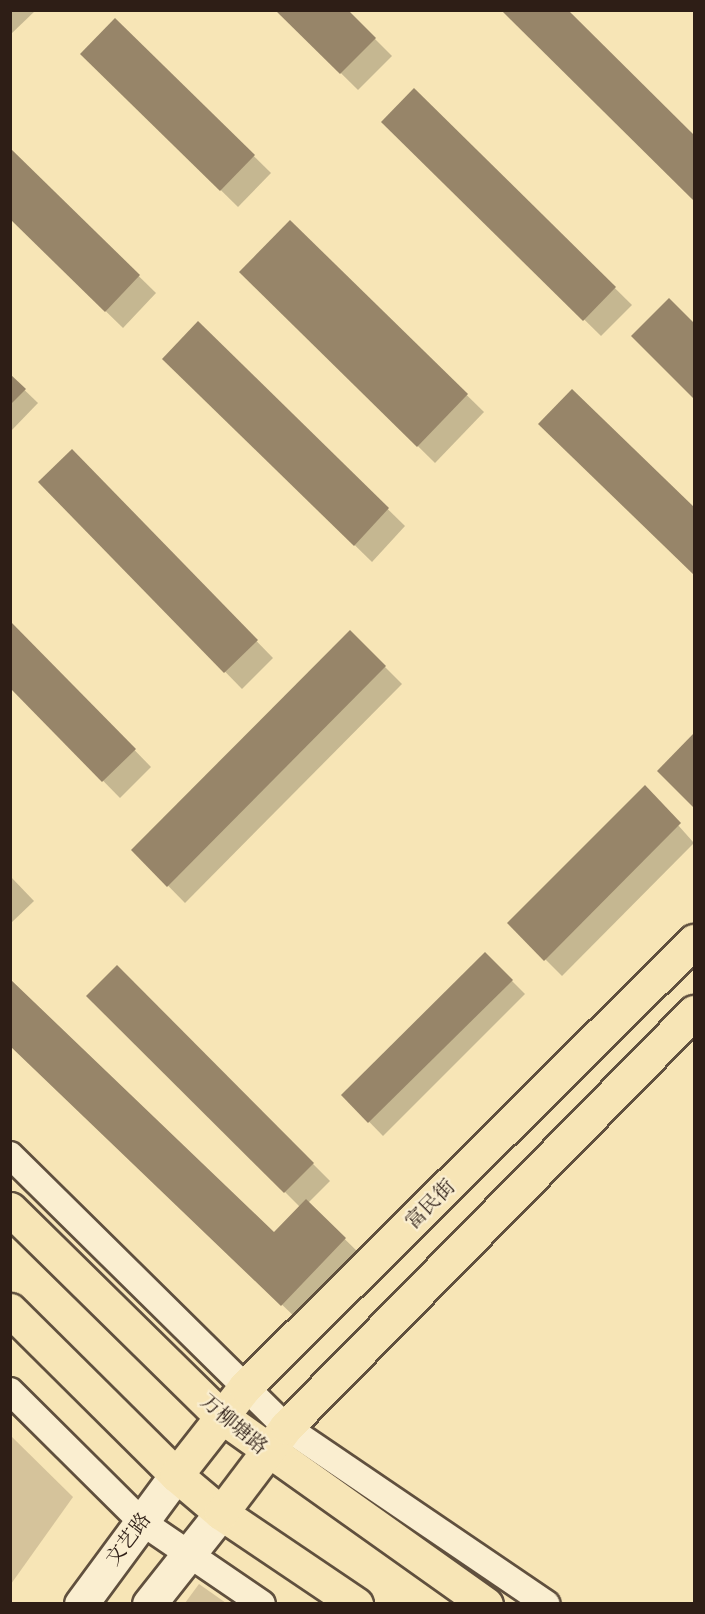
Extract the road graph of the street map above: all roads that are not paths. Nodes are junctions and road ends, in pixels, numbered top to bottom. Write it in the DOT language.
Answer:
graph roads {
  1 [pos="694,941"];
  2 [pos="694,1012"];
  3 [pos="10,1155"];
  4 [pos="10,1209"];
  5 [pos="10,1310"];
  6 [pos="245,1387"];
  7 [pos="10,1391"];
  8 [pos="221,1416"];
  9 [pos="275,1439"];
  10 [pos="176,1475"];
  11 [pos="221,1513"];
  12 [pos="142,1522"];
  13 [pos="186,1552"];
  14 [pos="81,1604"];
  15 [pos="149,1604"];
  16 [pos="262,1604"];
  17 [pos="356,1604"];
  18 [pos="486,1604"];
  19 [pos="546,1604"];
  1 -- 6 [label="main road, 富民街"];
  2 -- 9 [label="main road"];
  3 -- 6 [label="street"];
  4 -- 8 [label="main road, 万柳塘路"];
  5 -- 10 [label="main road"];
  6 -- 8 [label="main road, 富民街"];
  6 -- 9 [label="street"];
  7 -- 12 [label="street"];
  8 -- 9 [label="main road, 万柳塘路"];
  8 -- 10 [label="main road, 富民街"];
  9 -- 11 [label="main road"];
  9 -- 18 [label="main road, 万柳塘路"];
  9 -- 19 [label="street"];
  10 -- 11 [label="main road"];
  10 -- 12 [label="main road, 文艺路"];
  11 -- 13 [label="main road"];
  11 -- 17 [label="main road"];
  12 -- 13 [label="street"];
  12 -- 14 [label="main road, 文艺路"];
  13 -- 15 [label="main road"];
  13 -- 16 [label="street"];
}
